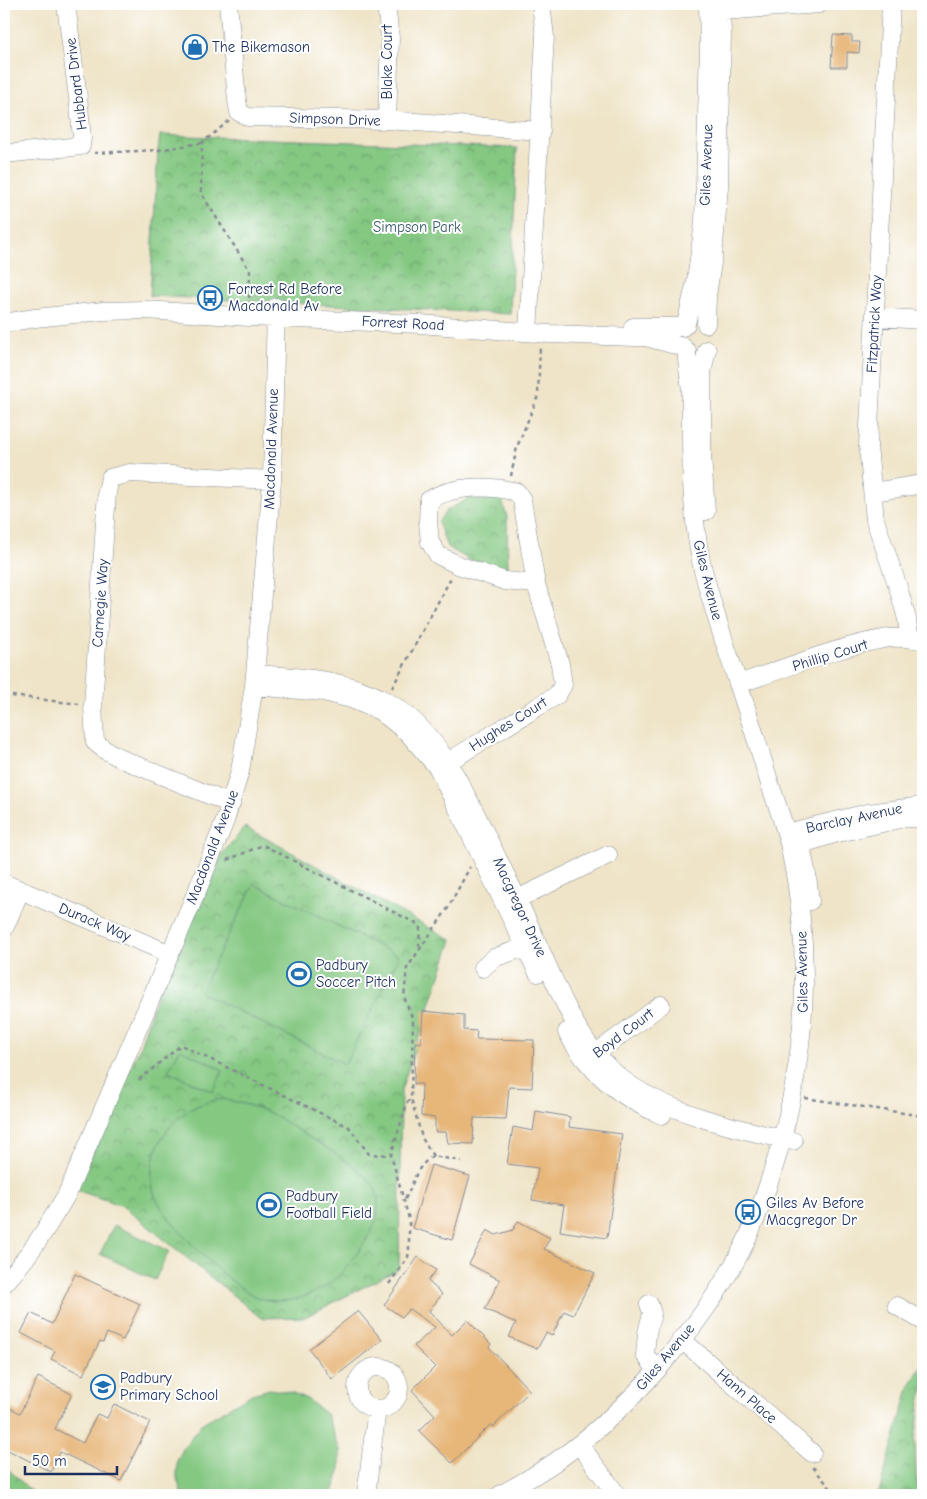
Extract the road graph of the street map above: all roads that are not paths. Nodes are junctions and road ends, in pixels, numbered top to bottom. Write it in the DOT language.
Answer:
graph roads {
  1 [pos="66,4"];
  2 [pos="228,4"];
  3 [pos="386,4"];
  4 [pos="541,4"];
  5 [pos="819,4"];
  6 [pos="891,4"];
  7 [pos="715,8"];
  8 [pos="387,120"];
  9 [pos="541,131"];
  10 [pos="4,154"];
  11 [pos="275,313"];
  12 [pos="4,314"];
  13 [pos="875,317"];
  14 [pos="923,320"];
  15 [pos="4,323"];
  16 [pos="706,324"];
  17 [pos="685,325"];
  18 [pos="529,326"];
  19 [pos="685,349"];
  20 [pos="707,350"];
  21 [pos="272,480"];
  22 [pos="923,484"];
  23 [pos="873,492"];
  24 [pos="536,584"];
  25 [pos="916,639"];
  26 [pos="255,680"];
  27 [pos="744,682"];
  28 [pos="443,765"];
  29 [pos="231,804"];
  30 [pos="923,806"];
  31 [pos="923,817"];
  32 [pos="794,839"];
  33 [pos="608,855"];
  34 [pos="4,883"];
  35 [pos="20,890"];
  36 [pos="512,902"];
  37 [pos="4,929"];
  38 [pos="525,946"];
  39 [pos="170,954"];
  40 [pos="483,968"];
  41 [pos="661,1005"];
  42 [pos="590,1058"];
  43 [pos="786,1146"];
  44 [pos="4,1284"];
  45 [pos="650,1304"];
  46 [pos="897,1306"];
  47 [pos="923,1321"];
  48 [pos="686,1343"];
  49 [pos="657,1370"];
  50 [pos="377,1410"];
  51 [pos="583,1448"];
  52 [pos="812,1453"];
  53 [pos="366,1495"];
  54 [pos="500,1495"];
  55 [pos="523,1495"];
  56 [pos="617,1495"];
  1 -- 10 [label="street, Hubbard Drive"];
  2 -- 8 [label="street, Simpson Drive"];
  3 -- 8 [label="street, Blake Court"];
  4 -- 9 [label="street"];
  5 -- 7 [label="street"];
  6 -- 13 [label="street, Fitzpatrick Way"];
  7 -- 16 [label="street, Giles Avenue"];
  7 -- 17 [label="street, Giles Avenue"];
  8 -- 9 [label="street, Simpson Drive"];
  9 -- 18 [label="street"];
  11 -- 12 [label="street, Forrest Road"];
  11 -- 15 [label="street, Forrest Road"];
  11 -- 18 [label="street, Forrest Road"];
  11 -- 21 [label="street, Macdonald Avenue"];
  13 -- 14 [label="street"];
  13 -- 23 [label="street, Fitzpatrick Way"];
  16 -- 17 [label="street"];
  16 -- 20 [label="street"];
  17 -- 18 [label="street, Forrest Road"];
  17 -- 19 [label="street"];
  18 -- 19 [label="street, Forrest Road"];
  19 -- 20 [label="street"];
  19 -- 27 [label="street, Giles Avenue"];
  20 -- 27 [label="street, Giles Avenue"];
  21 -- 26 [label="street, Macdonald Avenue"];
  21 -- 29 [label="street, Carnegie Way"];
  22 -- 23 [label="street"];
  23 -- 25 [label="street, Fitzpatrick Way"];
  24 -- 24 [label="street, Hughes Court"];
  24 -- 28 [label="street, Hughes Court"];
  25 -- 27 [label="street, Phillip Court"];
  26 -- 28 [label="street, Macgregor Drive"];
  26 -- 28 [label="street, Macgregor Drive"];
  26 -- 29 [label="street, Macdonald Avenue"];
  27 -- 32 [label="street, Giles Avenue"];
  28 -- 36 [label="street, Macgregor Drive"];
  28 -- 36 [label="street, Macgregor Drive"];
  29 -- 39 [label="street, Macdonald Avenue"];
  30 -- 32 [label="street, Barclay Avenue"];
  31 -- 32 [label="street, Barclay Avenue"];
  32 -- 43 [label="street, Giles Avenue"];
  32 -- 43 [label="street, Giles Avenue"];
  33 -- 36 [label="street"];
  34 -- 35 [label="street, Durack Way"];
  35 -- 37 [label="street"];
  35 -- 39 [label="street, Durack Way"];
  36 -- 38 [label="street, Macgregor Drive"];
  36 -- 42 [label="street, Macgregor Drive"];
  38 -- 40 [label="street"];
  38 -- 42 [label="street, Macgregor Drive"];
  39 -- 44 [label="street, Macdonald Avenue"];
  41 -- 42 [label="street, Boyd Court"];
  42 -- 43 [label="street, Macgregor Drive"];
  43 -- 48 [label="street, Giles Avenue"];
  45 -- 49 [label="street"];
  46 -- 47 [label="street"];
  48 -- 49 [label="street, Giles Avenue"];
  48 -- 51 [label="street, Giles Avenue"];
  48 -- 52 [label="street, Hann Place"];
  49 -- 51 [label="street, Giles Avenue"];
  50 -- 53 [label="street"];
  51 -- 54 [label="street, Giles Avenue"];
  51 -- 55 [label="street, Giles Avenue"];
  51 -- 56 [label="street"];
}
